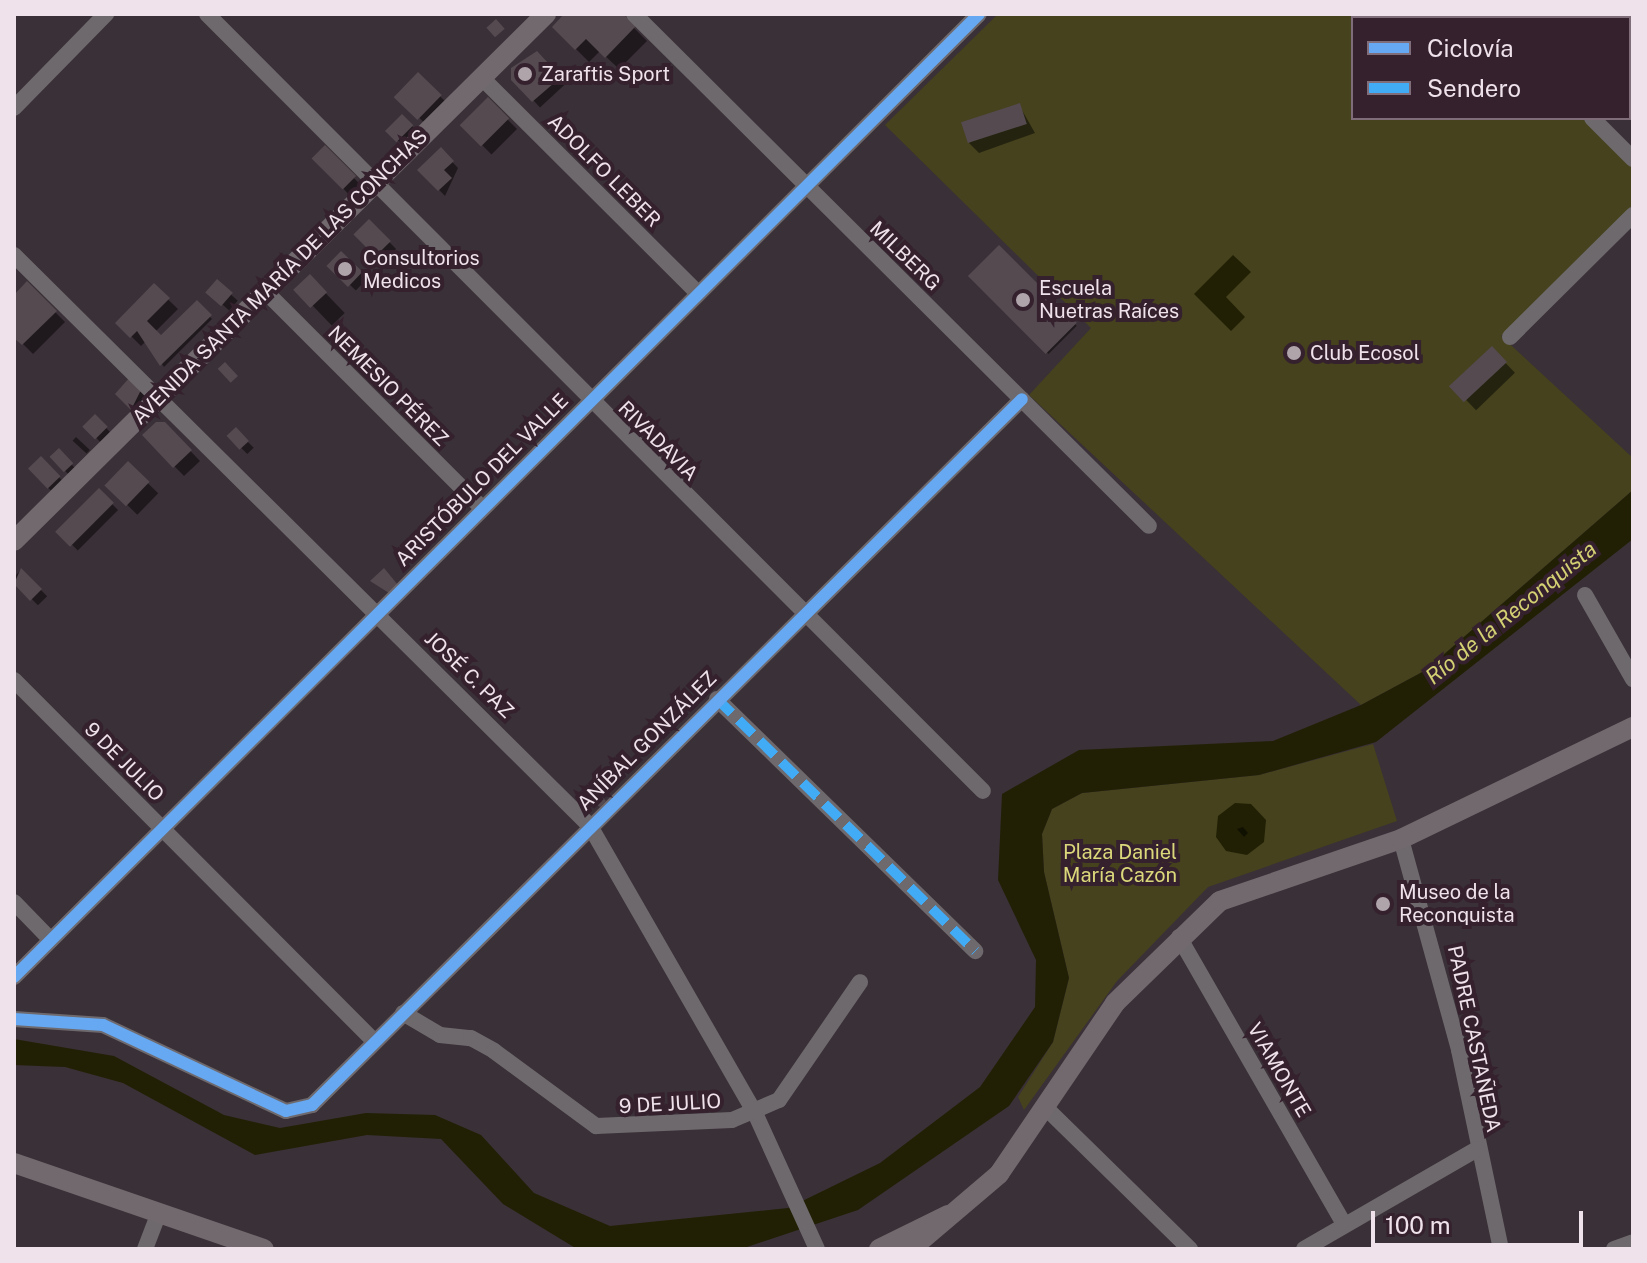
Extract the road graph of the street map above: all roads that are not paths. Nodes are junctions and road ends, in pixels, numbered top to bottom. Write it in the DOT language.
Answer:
graph roads {
  1 [pos="106,14"];
  2 [pos="207,14"];
  3 [pos="546,14"];
  4 [pos="634,14"];
  5 [pos="979,14"];
  6 [pos="481,77"];
  7 [pos="14,108"];
  8 [pos="1594,120"];
  9 [pos="1633,159"];
  10 [pos="374,182"];
  11 [pos="805,186"];
  12 [pos="1633,215"];
  13 [pos="14,255"];
  14 [pos="266,292"];
  15 [pos="698,293"];
  16 [pos="1510,337"];
  17 [pos="158,398"];
  18 [pos="1022,399"];
  19 [pos="589,401"];
  20 [pos="482,508"];
  21 [pos="1149,526"];
  22 [pos="14,541"];
  23 [pos="1585,595"];
  24 [pos="802,612"];
  25 [pos="377,614"];
  26 [pos="1633,679"];
  27 [pos="14,680"];
  28 [pos="717,699"];
  29 [pos="1633,727"];
  30 [pos="983,791"];
  31 [pos="590,826"];
  32 [pos="161,828"];
  33 [pos="1401,839"];
  34 [pos="14,902"];
  35 [pos="1179,937"];
  36 [pos="51,940"];
  37 [pos="975,951"];
  38 [pos="14,977"];
  39 [pos="860,982"];
  40 [pos="403,1013"];
  41 [pos="14,1019"];
  42 [pos="375,1042"];
  43 [pos="1048,1110"];
  44 [pos="755,1113"];
  45 [pos="1477,1149"];
  46 [pos="14,1163"];
  47 [pos="159,1212"];
  48 [pos="948,1215"];
  49 [pos="1344,1224"];
  50 [pos="816,1245"];
  51 [pos="253,1247"];
  52 [pos="145,1249"];
  53 [pos="879,1249"];
  54 [pos="911,1249"];
  55 [pos="1190,1249"];
  56 [pos="1304,1249"];
  57 [pos="1501,1249"];
  1 -- 7 [label="street"];
  2 -- 10 [label="street, RIVADAVIA"];
  3 -- 6 [label="main road, AVENIDA SANTA MARÍA DE LAS CONCHAS"];
  4 -- 11 [label="street, MILBERG"];
  5 -- 11 [label="street, ARISTÓBULO DEL VALLE"];
  6 -- 10 [label="main road, AVENIDA SANTA MARÍA DE LAS CONCHAS"];
  6 -- 15 [label="street, ADOLFO LEBER"];
  8 -- 9 [label="street"];
  10 -- 14 [label="main road, AVENIDA SANTA MARÍA DE LAS CONCHAS"];
  10 -- 19 [label="street, RIVADAVIA"];
  11 -- 15 [label="street, ARISTÓBULO DEL VALLE"];
  11 -- 18 [label="street, MILBERG"];
  12 -- 16 [label="street"];
  13 -- 17 [label="street, JOSÉ C. PAZ"];
  14 -- 17 [label="main road, AVENIDA SANTA MARÍA DE LAS CONCHAS"];
  14 -- 20 [label="street, NEMESIO PÉREZ"];
  15 -- 19 [label="street, ARISTÓBULO DEL VALLE"];
  17 -- 22 [label="main road, AVENIDA SANTA MARÍA DE LAS CONCHAS"];
  17 -- 25 [label="street, JOSÉ C. PAZ"];
  18 -- 21 [label="street, MILBERG"];
  18 -- 24 [label="street, ANÍBAL GONZÁLEZ"];
  19 -- 20 [label="street, ARISTÓBULO DEL VALLE"];
  19 -- 24 [label="street, RIVADAVIA"];
  20 -- 25 [label="street, ARISTÓBULO DEL VALLE"];
  23 -- 26 [label="street"];
  24 -- 28 [label="street, ANÍBAL GONZÁLEZ"];
  24 -- 30 [label="street, RIVADAVIA"];
  25 -- 31 [label="street, JOSÉ C. PAZ"];
  25 -- 32 [label="street, ARISTÓBULO DEL VALLE"];
  27 -- 32 [label="street, 9 DE JULIO"];
  28 -- 31 [label="street, ANÍBAL GONZÁLEZ"];
  28 -- 37 [label="street"];
  29 -- 33 [label="main road"];
  31 -- 40 [label="street, ANÍBAL GONZÁLEZ"];
  31 -- 44 [label="street, JOSÉ C. PAZ"];
  32 -- 36 [label="street, ARISTÓBULO DEL VALLE"];
  32 -- 42 [label="street, 9 DE JULIO"];
  33 -- 35 [label="main road"];
  33 -- 45 [label="street, PADRE CASTAÑEDA"];
  34 -- 36 [label="street"];
  35 -- 43 [label="main road"];
  35 -- 49 [label="street, VIAMONTE"];
  36 -- 38 [label="street, ARISTÓBULO DEL VALLE"];
  39 -- 44 [label="street"];
  40 -- 42 [label="street, ANÍBAL GONZÁLEZ"];
  40 -- 44 [label="street, 9 DE JULIO"];
  41 -- 42 [label="street, ANÍBAL GONZÁLEZ"];
  43 -- 48 [label="main road"];
  43 -- 55 [label="street"];
  44 -- 50 [label="street, JOSÉ C. PAZ"];
  45 -- 49 [label="street"];
  45 -- 57 [label="street, PADRE CASTAÑEDA"];
  46 -- 47 [label="main road"];
  47 -- 51 [label="main road"];
  47 -- 52 [label="street"];
  48 -- 53 [label="main road"];
  48 -- 54 [label="main road"];
  49 -- 56 [label="street"];
}
